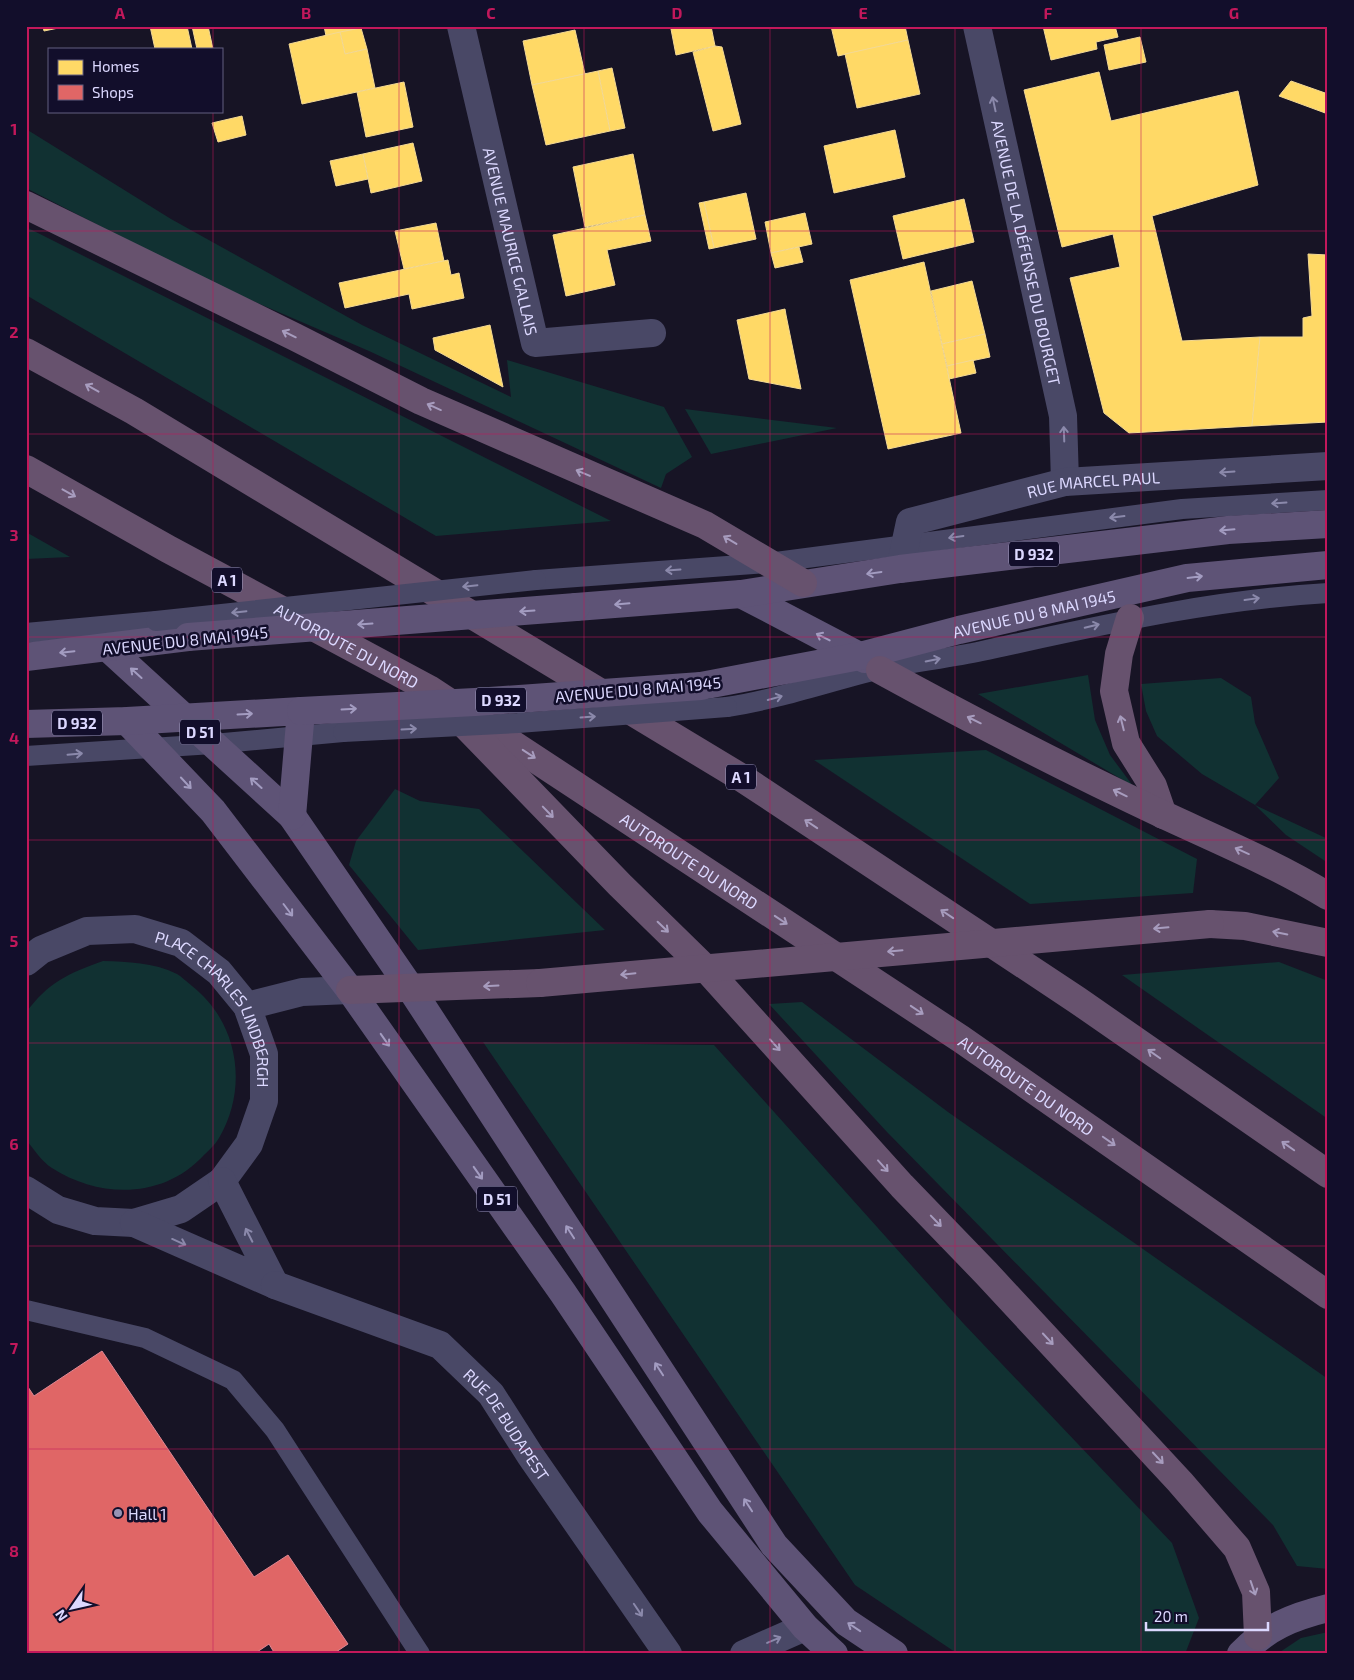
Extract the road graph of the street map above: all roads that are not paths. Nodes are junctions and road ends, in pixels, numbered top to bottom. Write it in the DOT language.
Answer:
graph roads {
  1 [pos="461,26"];
  2 [pos="977,26"];
  3 [pos="26,206"];
  4 [pos="652,333"];
  5 [pos="26,352"];
  6 [pos="1328,466"];
  7 [pos="26,469"];
  8 [pos="1066,482"];
  9 [pos="1328,500"];
  10 [pos="1328,524"];
  11 [pos="903,557"];
  12 [pos="768,563"];
  13 [pos="1328,565"];
  14 [pos="803,583"];
  15 [pos="1155,585"];
  16 [pos="1328,593"];
  17 [pos="740,594"];
  18 [pos="1130,618"];
  19 [pos="79,630"];
  20 [pos="26,633"];
  21 [pos="108,648"];
  22 [pos="26,657"];
  23 [pos="870,663"];
  24 [pos="429,688"];
  25 [pos="186,718"];
  26 [pos="127,721"];
  27 [pos="300,723"];
  28 [pos="26,724"];
  29 [pos="213,744"];
  30 [pos="153,748"];
  31 [pos="26,756"];
  32 [pos="1164,815"];
  33 [pos="292,816"];
  34 [pos="1328,896"];
  35 [pos="1328,943"];
  36 [pos="31,954"];
  37 [pos="411,989"];
  38 [pos="350,990"];
  39 [pos="247,1006"];
  40 [pos="1328,1174"];
  41 [pos="222,1181"];
  42 [pos="26,1190"];
  43 [pos="134,1222"];
  44 [pos="275,1285"];
  45 [pos="1328,1295"];
  46 [pos="26,1310"];
  47 [pos="1328,1608"];
  48 [pos="805,1627"];
  49 [pos="1249,1645"];
  50 [pos="420,1654"];
  51 [pos="668,1654"];
  52 [pos="744,1654"];
  53 [pos="834,1654"];
  54 [pos="894,1654"];
  1 -- 4 [label="street, AVENUE MAURICE GALLAIS"];
  8 -- 2 [label="street, AVENUE DE LA DÉFENSE DU BOURGET, one-way"];
  12 -- 3 [label="highway, one-way"];
  40 -- 5 [label="highway, A 1, one-way"];
  6 -- 8 [label="street, RUE MARCEL PAUL, one-way"];
  7 -- 24 [label="highway, AUTOROUTE DU NORD / A 1, one-way"];
  8 -- 11 [label="street, RUE MARCEL PAUL"];
  9 -- 11 [label="lane, one-way"];
  10 -- 11 [label="main road, AVENUE DU 8 MAI 1945 / D 932, one-way"];
  11 -- 12 [label="lane"];
  11 -- 14 [label="main road, AVENUE DU 8 MAI 1945 / D 932, one-way"];
  12 -- 14 [label="highway"];
  12 -- 19 [label="lane, one-way, bridge"];
  15 -- 13 [label="main road, AVENUE DU 8 MAI 1945 / D 932, one-way"];
  14 -- 17 [label="main road, AVENUE DU 8 MAI 1945 / D 932"];
  15 -- 18 [label="main road"];
  15 -- 23 [label="main road, AVENUE DU 8 MAI 1945 / D 932"];
  18 -- 16 [label="lane, one-way"];
  17 -- 21 [label="main road, AVENUE DU 8 MAI 1945, one-way, bridge"];
  23 -- 17 [label="main road, one-way"];
  23 -- 18 [label="lane, one-way"];
  32 -- 18 [label="highway, one-way"];
  19 -- 20 [label="lane"];
  19 -- 21 [label="lane"];
  21 -- 22 [label="main road, AVENUE DU 8 MAI 1945, one-way"];
  25 -- 21 [label="main road, D 51, one-way"];
  27 -- 23 [label="main road, AVENUE DU 8 MAI 1945 / D 932, one-way, bridge"];
  27 -- 23 [label="lane, one-way, bridge"];
  32 -- 23 [label="highway, one-way"];
  24 -- 45 [label="highway, AUTOROUTE DU NORD / A 1, one-way"];
  24 -- 49 [label="highway, one-way"];
  25 -- 26 [label="main road, AVENUE DU 8 MAI 1945 / D 932"];
  25 -- 27 [label="main road, AVENUE DU 8 MAI 1945 / D 932, one-way"];
  25 -- 29 [label="main road, D 51"];
  26 -- 28 [label="main road, AVENUE DU 8 MAI 1945 / D 932"];
  26 -- 30 [label="main road, D 51"];
  27 -- 29 [label="lane"];
  27 -- 33 [label="main road"];
  29 -- 30 [label="lane"];
  33 -- 29 [label="main road, D 51, one-way"];
  31 -- 30 [label="lane, one-way"];
  30 -- 38 [label="main road, D 51, one-way"];
  34 -- 32 [label="highway, one-way"];
  33 -- 37 [label="main road, D 51"];
  35 -- 37 [label="highway, one-way, bridge"];
  36 -- 39 [label="street, PLACE CHARLES LINDBERGH"];
  37 -- 38 [label="highway"];
  54 -- 37 [label="main road, D 51, one-way"];
  38 -- 39 [label="street"];
  38 -- 48 [label="main road, D 51, one-way"];
  39 -- 41 [label="street, PLACE CHARLES LINDBERGH"];
  41 -- 43 [label="street, PLACE CHARLES LINDBERGH"];
  44 -- 41 [label="street, one-way"];
  42 -- 43 [label="street, PLACE CHARLES LINDBERGH"];
  43 -- 44 [label="street, RUE DE BUDAPEST, one-way"];
  44 -- 51 [label="street, RUE DE BUDAPEST, one-way"];
  46 -- 50 [label="lane"];
  47 -- 49 [label="main road"];
  52 -- 48 [label="street, one-way"];
  48 -- 53 [label="main road, D 51"];
}
